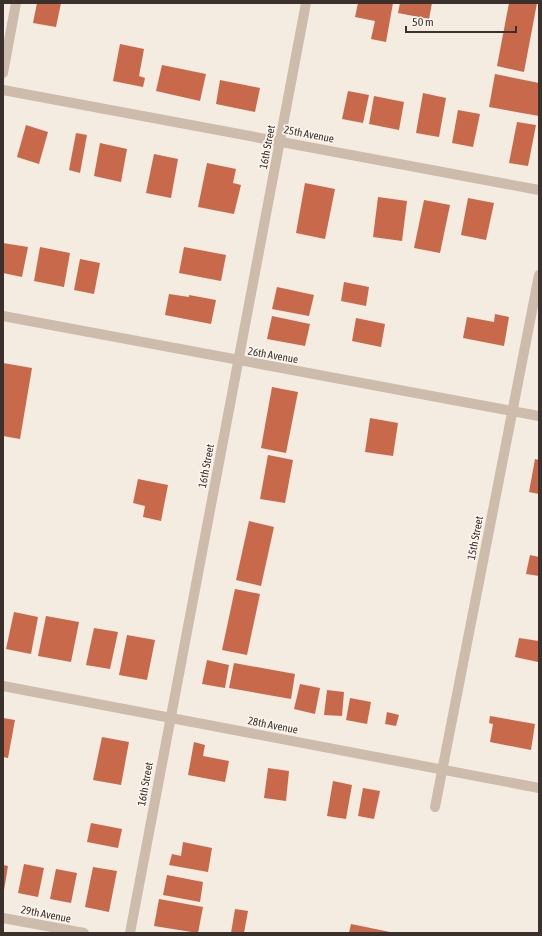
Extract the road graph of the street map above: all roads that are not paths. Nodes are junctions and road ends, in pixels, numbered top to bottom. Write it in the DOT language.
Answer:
graph roads {
  1 [pos="16,3"];
  2 [pos="306,3"];
  3 [pos="3,73"];
  4 [pos="3,90"];
  5 [pos="280,141"];
  6 [pos="539,190"];
  7 [pos="539,275"];
  8 [pos="3,316"];
  9 [pos="239,360"];
  10 [pos="512,411"];
  11 [pos="539,416"];
  12 [pos="3,686"];
  13 [pos="170,717"];
  14 [pos="442,770"];
  15 [pos="539,788"];
  16 [pos="435,807"];
  17 [pos="3,918"];
  18 [pos="84,933"];
  19 [pos="130,933"];
  1 -- 3 [label="street"];
  2 -- 5 [label="street, 16th Street"];
  4 -- 5 [label="street, 25th Avenue"];
  5 -- 6 [label="street, 25th Avenue"];
  5 -- 9 [label="street, 16th Street"];
  7 -- 10 [label="street, 15th Street"];
  8 -- 9 [label="street, 26th Avenue"];
  9 -- 10 [label="street, 26th Avenue"];
  9 -- 13 [label="street, 16th Street"];
  10 -- 11 [label="street, 26th Avenue"];
  10 -- 14 [label="street, 15th Street"];
  12 -- 13 [label="street, 28th Avenue"];
  13 -- 14 [label="street, 28th Avenue"];
  13 -- 19 [label="street, 16th Street"];
  14 -- 15 [label="street, 28th Avenue"];
  14 -- 16 [label="street, 15th Street"];
  17 -- 18 [label="street, 29th Avenue"];
}
